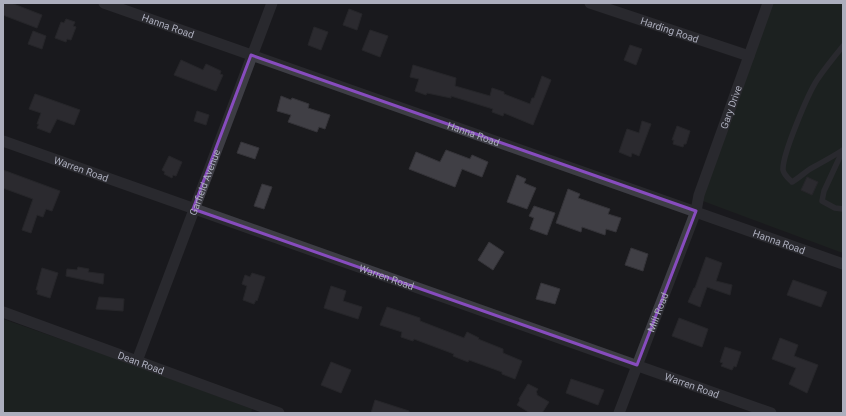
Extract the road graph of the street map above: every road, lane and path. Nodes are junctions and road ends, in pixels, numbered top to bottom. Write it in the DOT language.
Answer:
graph roads {
  1 [pos="104,3"];
  2 [pos="272,3"];
  3 [pos="590,3"];
  4 [pos="768,3"];
  5 [pos="843,46"];
  6 [pos="251,55"];
  7 [pos="749,56"];
  8 [pos="3,141"];
  9 [pos="843,150"];
  10 [pos="193,209"];
  11 [pos="843,209"];
  12 [pos="696,211"];
  13 [pos="843,264"];
  14 [pos="3,312"];
  15 [pos="137,361"];
  16 [pos="638,365"];
  17 [pos="279,413"];
  18 [pos="619,413"];
  19 [pos="771,413"];
  1 -- 6 [label="street, Hanna Road"];
  2 -- 6 [label="street, Garfield Avenue"];
  3 -- 7 [label="street, Harding Road"];
  4 -- 7 [label="street, Gary Drive"];
  5 -- 9 [label="lane"];
  6 -- 10 [label="street, Garfield Avenue"];
  6 -- 12 [label="street, Hanna Road"];
  7 -- 12 [label="street, Gary Drive"];
  8 -- 10 [label="street, Warren Road"];
  9 -- 11 [label="lane"];
  10 -- 15 [label="street, Garfield Avenue"];
  10 -- 16 [label="street, Warren Road"];
  12 -- 13 [label="street, Hanna Road"];
  12 -- 16 [label="street, Mill Road"];
  14 -- 15 [label="street, Dean Road"];
  15 -- 17 [label="street, Dean Road"];
  16 -- 18 [label="street, Mill Road"];
  16 -- 19 [label="street, Warren Road"];
}
